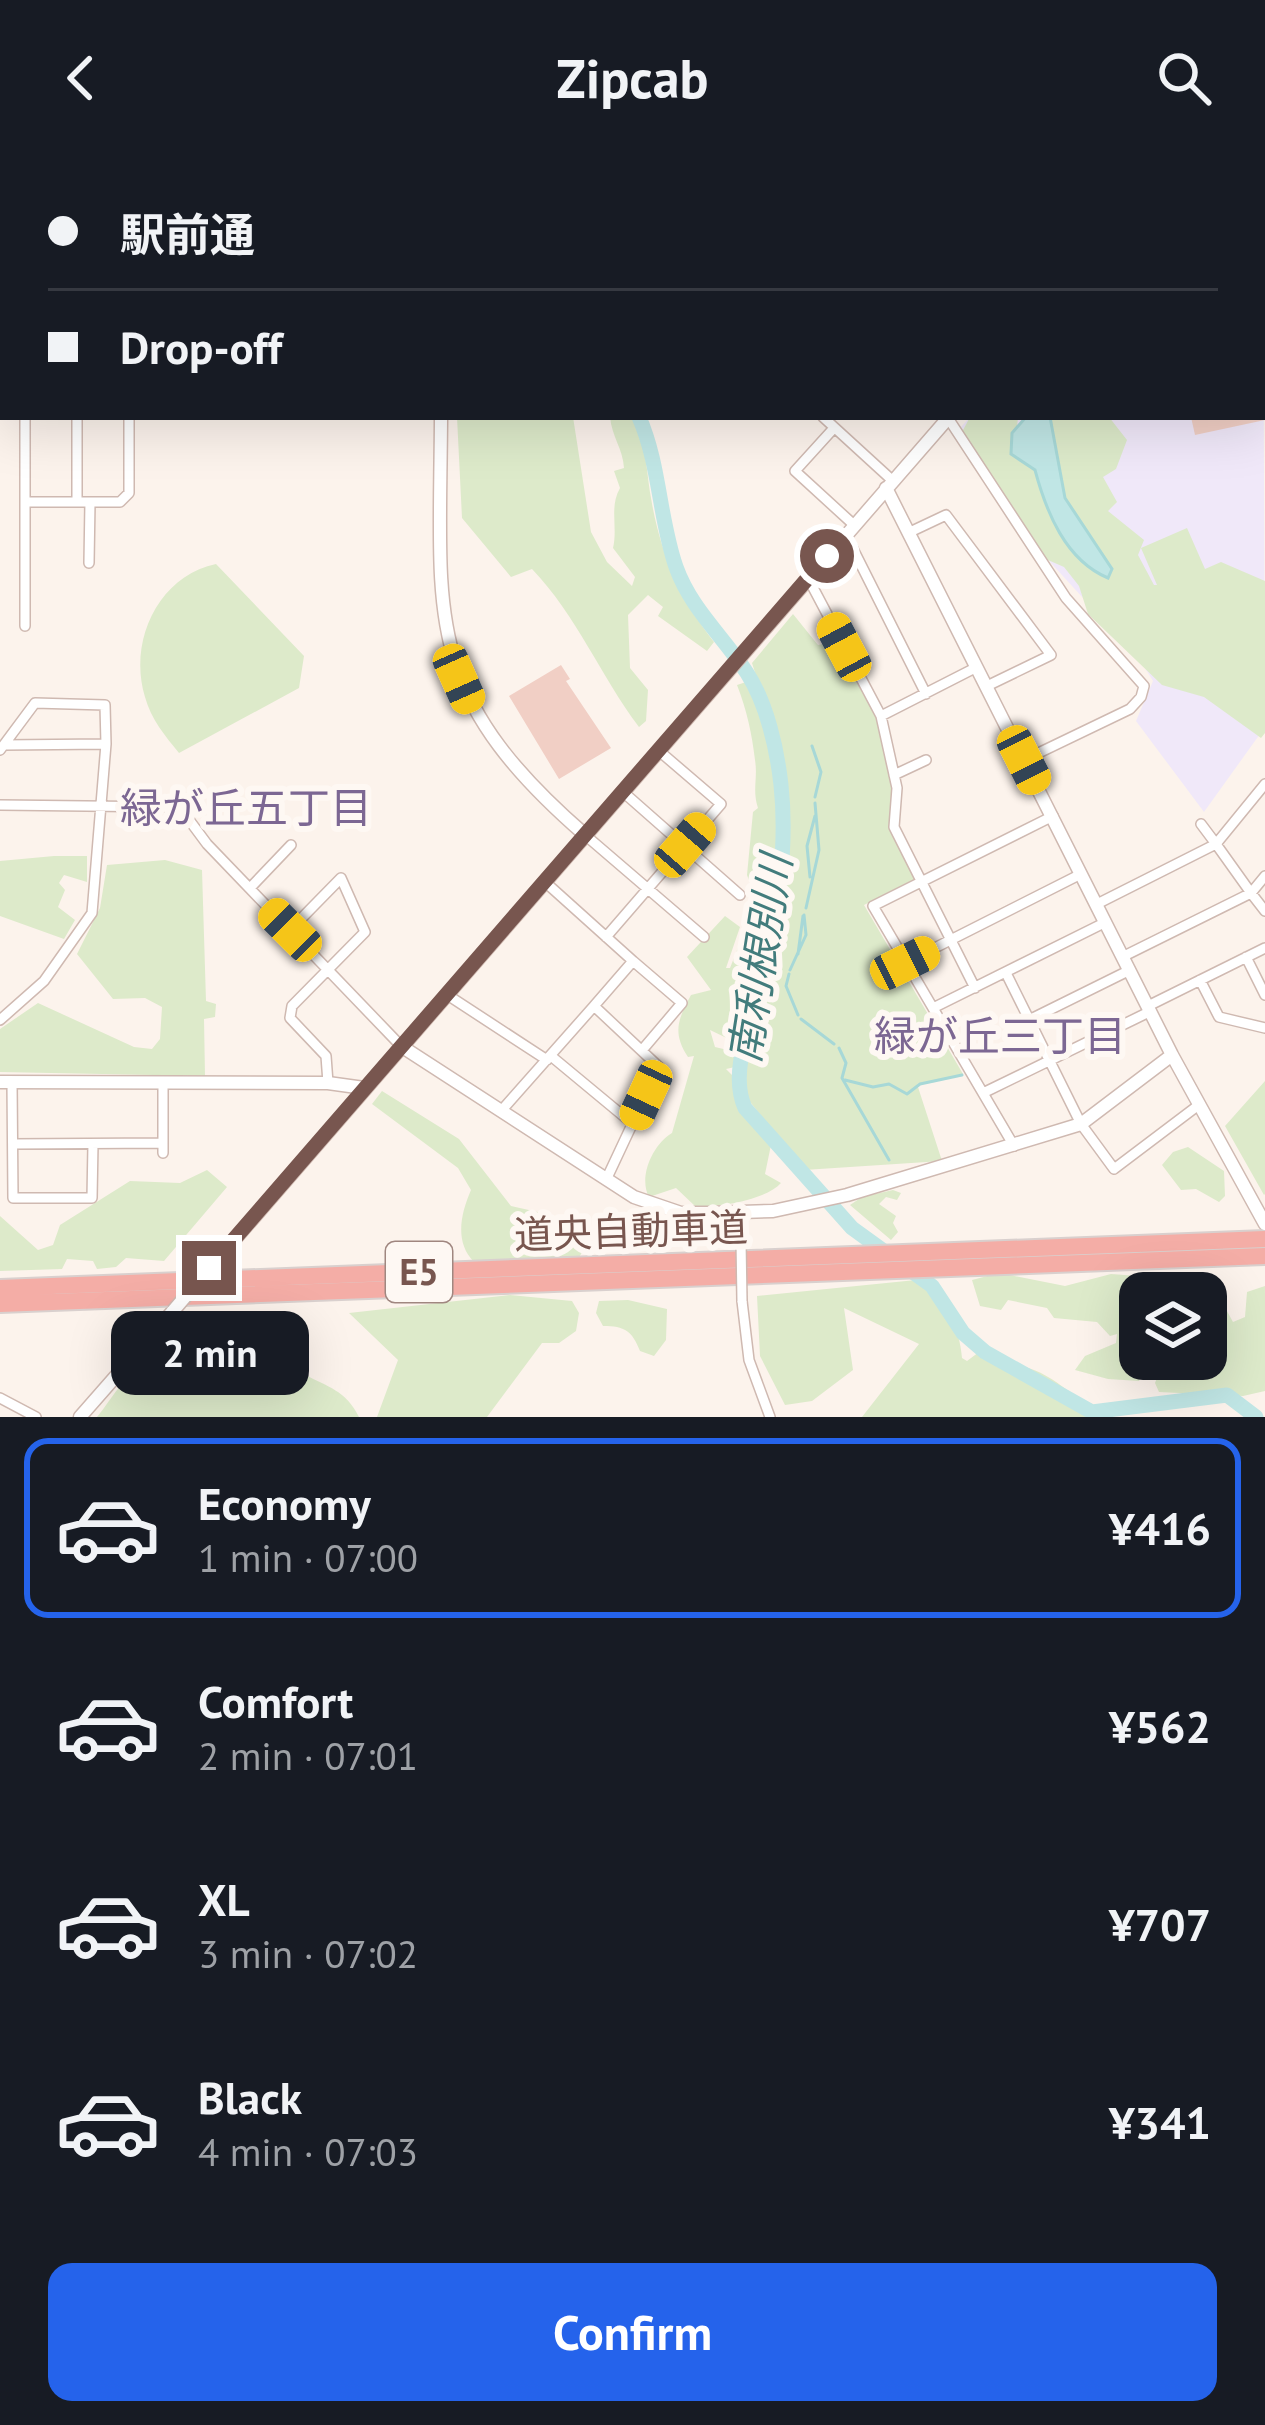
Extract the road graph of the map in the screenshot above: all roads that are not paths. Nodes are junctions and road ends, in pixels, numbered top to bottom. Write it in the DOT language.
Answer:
graph roads {
  1 [pos="25,420"];
  2 [pos="77,420"];
  3 [pos="129,420"];
  4 [pos="441,420"];
  5 [pos="826,420"];
  6 [pos="945,420"];
  7 [pos="950,420"];
  8 [pos="834,428"];
  9 [pos="890,484"];
  10 [pos="26,502"];
  11 [pos="77,502"];
  12 [pos="90,502"];
  13 [pos="850,530"];
  14 [pos="910,532"];
  15 [pos="88,563"];
  16 [pos="808,578"];
  17 [pos="26,626"];
  18 [pos="977,667"];
  19 [pos="987,686"];
  20 [pos="926,694"];
  21 [pos="881,716"];
  22 [pos="106,744"];
  23 [pos="2,748"];
  24 [pos="658,750"];
  25 [pos="926,760"];
  26 [pos="1024,760"];
  27 [pos="894,775"];
  28 [pos="1265,784"];
  29 [pos="622,791"];
  30 [pos="0,805"];
  31 [pos="102,806"];
  32 [pos="1053,816"];
  33 [pos="1201,824"];
  34 [pos="584,834"];
  35 [pos="1216,844"];
  36 [pos="291,845"];
  37 [pos="685,845"];
  38 [pos="1082,874"];
  39 [pos="1265,876"];
  40 [pos="544,880"];
  41 [pos="922,880"];
  42 [pos="250,888"];
  43 [pos="649,888"];
  44 [pos="1251,893"];
  45 [pos="740,895"];
  46 [pos="1097,904"];
  47 [pos="1265,911"];
  48 [pos="1106,922"];
  49 [pos="290,930"];
  50 [pos="606,937"];
  51 [pos="704,937"];
  52 [pos="952,940"];
  53 [pos="1265,948"];
  54 [pos="1246,957"];
  55 [pos="633,961"];
  56 [pos="905,963"];
  57 [pos="1127,963"];
  58 [pos="329,970"];
  59 [pos="1006,973"];
  60 [pos="1200,980"];
  61 [pos="976,988"];
  62 [pos="445,994"];
  63 [pos="1265,995"];
  64 [pos="594,1006"];
  65 [pos="933,1008"];
  66 [pos="1149,1009"];
  67 [pos="0,1020"];
  68 [pos="1029,1020"];
  69 [pos="1265,1028"];
  70 [pos="400,1046"];
  71 [pos="643,1049"];
  72 [pos="1172,1054"];
  73 [pos="549,1058"];
  74 [pos="1050,1062"];
  75 [pos="6,1082"];
  76 [pos="163,1083"];
  77 [pos="328,1083"];
  78 [pos="364,1088"];
  79 [pos="983,1094"];
  80 [pos="1200,1103"];
  81 [pos="502,1111"];
  82 [pos="633,1124"];
  83 [pos="1081,1124"];
  84 [pos="13,1144"];
  85 [pos="93,1144"];
  86 [pos="1014,1146"];
  87 [pos="607,1180"];
  88 [pos="1262,1212"];
  89 [pos="736,1213"];
  90 [pos="1265,1239"];
  91 [pos="1265,1256"];
  92 [pos="982,1259"];
  93 [pos="0,1288"];
  94 [pos="0,1304"];
  95 [pos="0,1398"];
  96 [pos="36,1417"];
  97 [pos="80,1417"];
  98 [pos="770,1417"];
  1 -- 10 [label="street"];
  2 -- 11 [label="street"];
  3 -- 12 [label="street"];
  4 -- 34 [label="street"];
  5 -- 8 [label="street"];
  6 -- 9 [label="street"];
  7 -- 26 [label="street"];
  8 -- 9 [label="street"];
  8 -- 13 [label="street"];
  9 -- 13 [label="street"];
  9 -- 14 [label="street"];
  10 -- 11 [label="street"];
  10 -- 17 [label="street"];
  11 -- 12 [label="street"];
  12 -- 15 [label="street"];
  13 -- 16 [label="street"];
  13 -- 20 [label="street"];
  14 -- 18 [label="street"];
  14 -- 19 [label="street"];
  16 -- 21 [label="street"];
  16 -- 24 [label="street"];
  18 -- 19 [label="street"];
  18 -- 20 [label="street"];
  19 -- 26 [label="street"];
  20 -- 21 [label="street"];
  21 -- 27 [label="street"];
  22 -- 23 [label="street"];
  22 -- 23 [label="street"];
  22 -- 31 [label="street"];
  24 -- 29 [label="street"];
  24 -- 37 [label="street"];
  25 -- 27 [label="street"];
  26 -- 32 [label="street"];
  27 -- 41 [label="street"];
  28 -- 35 [label="street"];
  29 -- 34 [label="street"];
  29 -- 37 [label="street"];
  30 -- 31 [label="street"];
  31 -- 42 [label="street"];
  31 -- 67 [label="street"];
  32 -- 38 [label="street"];
  32 -- 41 [label="street"];
  33 -- 35 [label="street"];
  34 -- 40 [label="street"];
  34 -- 43 [label="street"];
  35 -- 44 [label="street"];
  35 -- 46 [label="street"];
  36 -- 42 [label="street"];
  37 -- 43 [label="street"];
  37 -- 45 [label="street"];
  38 -- 46 [label="street"];
  38 -- 52 [label="street"];
  39 -- 44 [label="street"];
  40 -- 50 [label="street"];
  40 -- 62 [label="street"];
  41 -- 52 [label="street"];
  41 -- 56 [label="street"];
  42 -- 49 [label="street"];
  43 -- 50 [label="street"];
  43 -- 51 [label="street"];
  44 -- 47 [label="street"];
  44 -- 57 [label="street"];
  46 -- 48 [label="street"];
  48 -- 57 [label="street"];
  48 -- 59 [label="street"];
  49 -- 58 [label="street"];
  49 -- 58 [label="street"];
  50 -- 55 [label="street"];
  52 -- 56 [label="street"];
  52 -- 61 [label="street"];
  53 -- 54 [label="street"];
  54 -- 60 [label="street"];
  54 -- 63 [label="street"];
  55 -- 64 [label="street"];
  55 -- 71 [label="street"];
  56 -- 65 [label="street"];
  57 -- 66 [label="street"];
  57 -- 68 [label="street"];
  58 -- 70 [label="street"];
  58 -- 77 [label="street"];
  59 -- 61 [label="street"];
  59 -- 68 [label="street"];
  60 -- 66 [label="street"];
  60 -- 69 [label="street"];
  61 -- 65 [label="street"];
  62 -- 70 [label="street"];
  62 -- 73 [label="street"];
  64 -- 71 [label="street"];
  64 -- 73 [label="street"];
  65 -- 79 [label="street"];
  66 -- 72 [label="street"];
  66 -- 74 [label="street"];
  68 -- 74 [label="street"];
  70 -- 78 [label="street"];
  70 -- 81 [label="street"];
  71 -- 82 [label="street"];
  72 -- 80 [label="street"];
  72 -- 83 [label="street"];
  73 -- 81 [label="street"];
  73 -- 82 [label="street"];
  74 -- 79 [label="street"];
  74 -- 83 [label="street"];
  75 -- 76 [label="street"];
  75 -- 84 [label="street"];
  76 -- 77 [label="street"];
  76 -- 85 [label="street"];
  77 -- 78 [label="street"];
  78 -- 97 [label="street, bridge"];
  79 -- 86 [label="street"];
  80 -- 83 [label="street"];
  80 -- 88 [label="street"];
  81 -- 87 [label="street"];
  82 -- 87 [label="street"];
  83 -- 86 [label="street"];
  84 -- 85 [label="street"];
  84 -- 85 [label="street"];
  86 -- 89 [label="street"];
  87 -- 89 [label="street"];
  89 -- 98 [label="street, bridge"];
  90 -- 92 [label="highway, 道央自動車道 / E5"];
  91 -- 92 [label="highway, 道央自動車道 / E5"];
  92 -- 93 [label="highway, 道央自動車道 / E5"];
  92 -- 94 [label="highway, 道央自動車道 / E5"];
  95 -- 96 [label="street"];
}
